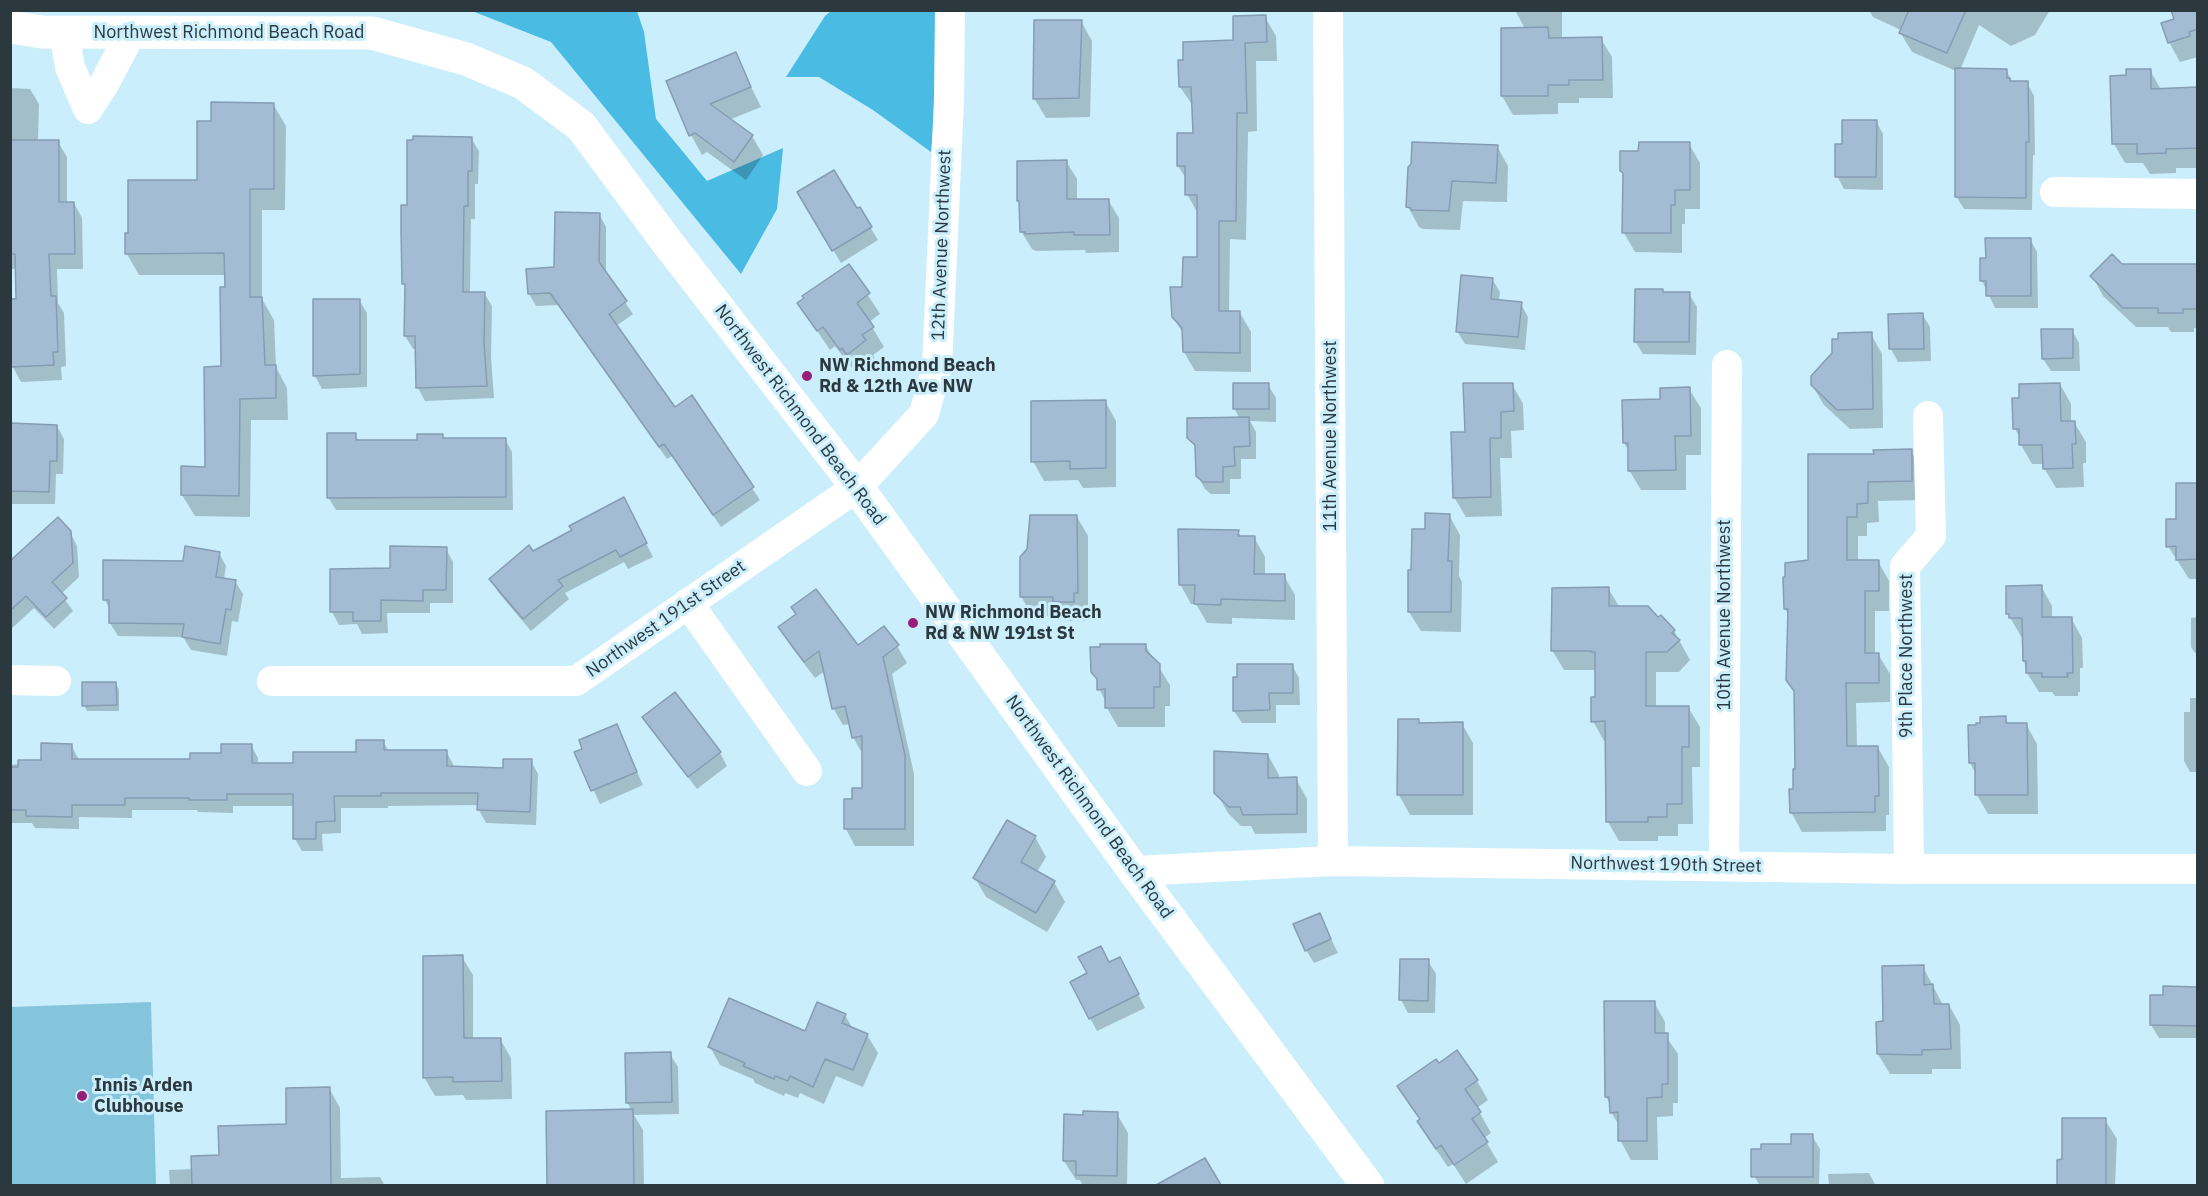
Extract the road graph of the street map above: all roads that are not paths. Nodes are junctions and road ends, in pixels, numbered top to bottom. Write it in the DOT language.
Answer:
graph roads {
  1 [pos="950,10"];
  2 [pos="1328,10"];
  3 [pos="10,27"];
  4 [pos="64,32"];
  5 [pos="130,33"];
  6 [pos="2055,192"];
  7 [pos="2198,194"];
  8 [pos="1727,365"];
  9 [pos="1928,416"];
  10 [pos="857,488"];
  11 [pos="688,603"];
  12 [pos="10,680"];
  13 [pos="56,681"];
  14 [pos="272,681"];
  15 [pos="807,771"];
  16 [pos="1333,861"];
  17 [pos="1724,865"];
  18 [pos="1909,869"];
  19 [pos="2198,869"];
  20 [pos="1134,871"];
  21 [pos="1368,1185"];
  1 -- 10 [label="street, 12th Avenue Northwest"];
  2 -- 16 [label="street, 11th Avenue Northwest"];
  3 -- 4 [label="main road, Northwest Richmond Beach Road"];
  4 -- 5 [label="main road, Northwest Richmond Beach Road"];
  4 -- 5 [label="street"];
  5 -- 10 [label="main road, Northwest Richmond Beach Road"];
  6 -- 7 [label="street"];
  8 -- 17 [label="street, 10th Avenue Northwest"];
  9 -- 18 [label="street, 9th Place Northwest"];
  10 -- 11 [label="street, Northwest 191st Street"];
  10 -- 20 [label="main road, Northwest Richmond Beach Road"];
  11 -- 14 [label="street, Northwest 191st Street"];
  11 -- 15 [label="street"];
  12 -- 13 [label="street"];
  16 -- 17 [label="street, Northwest 190th Street"];
  16 -- 20 [label="street, Northwest 190th Street"];
  17 -- 18 [label="street, Northwest 190th Street"];
  18 -- 19 [label="street, Northwest 190th Street"];
  20 -- 21 [label="main road, Northwest Richmond Beach Road"];
}
